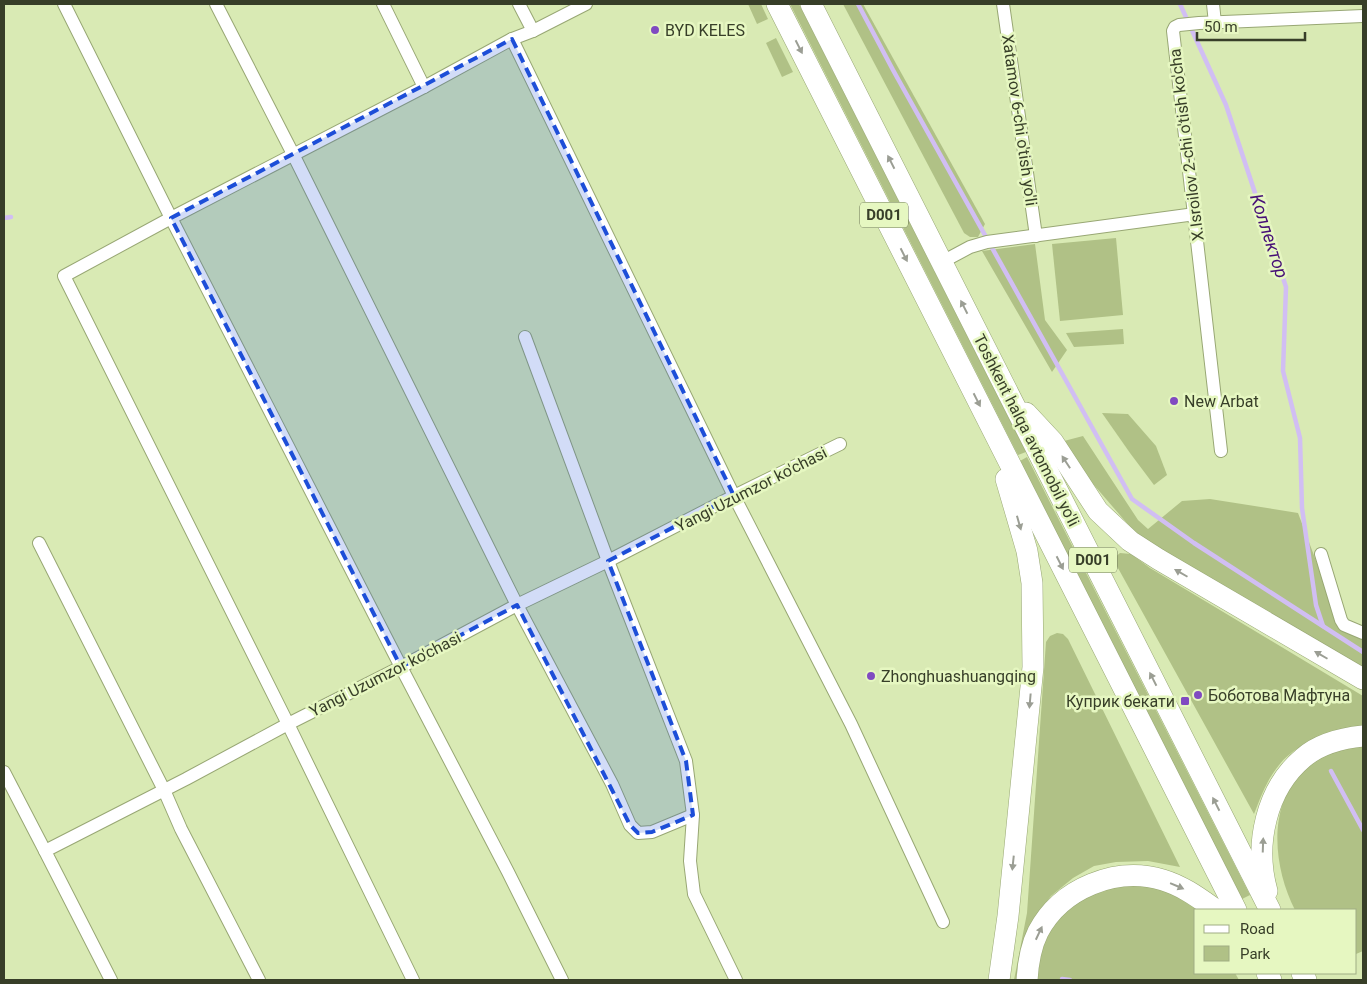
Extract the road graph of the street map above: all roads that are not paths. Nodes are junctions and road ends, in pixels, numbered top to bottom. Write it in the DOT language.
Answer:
graph roads {
  1 [pos="64,4"];
  2 [pos="216,4"];
  3 [pos="383,4"];
  4 [pos="519,4"];
  5 [pos="586,4"];
  6 [pos="777,4"];
  7 [pos="810,4"];
  8 [pos="1004,4"];
  9 [pos="1213,4"];
  10 [pos="1363,16"];
  11 [pos="1215,23"];
  12 [pos="533,31"];
  13 [pos="512,39"];
  14 [pos="424,87"];
  15 [pos="293,154"];
  16 [pos="1195,214"];
  17 [pos="171,218"];
  18 [pos="1036,236"];
  19 [pos="942,262"];
  20 [pos="525,337"];
  21 [pos="1010,397"];
  22 [pos="990,426"];
  23 [pos="840,444"];
  24 [pos="1222,451"];
  25 [pos="734,496"];
  26 [pos="39,542"];
  27 [pos="1321,554"];
  28 [pos="608,561"];
  29 [pos="517,605"];
  30 [pos="1363,633"];
  31 [pos="401,667"];
  32 [pos="1363,679"];
  33 [pos="288,724"];
  34 [pos="1363,736"];
  35 [pos="4,772"];
  36 [pos="164,790"];
  37 [pos="693,815"];
  38 [pos="45,851"];
  39 [pos="1215,909"];
  40 [pos="1235,909"];
  41 [pos="1270,909"];
  42 [pos="1271,909"];
  43 [pos="943,922"];
  44 [pos="110,980"];
  45 [pos="259,980"];
  46 [pos="413,980"];
  47 [pos="562,980"];
  48 [pos="736,980"];
  49 [pos="1000,980"];
  50 [pos="1027,980"];
  1 -- 17 [label="street"];
  2 -- 15 [label="street"];
  3 -- 14 [label="street"];
  4 -- 12 [label="street"];
  5 -- 12 [label="street"];
  6 -- 22 [label="highway, Toshkent halqa avtomobil yo'li / D001, one-way"];
  19 -- 7 [label="highway, Toshkent halqa avtomobil yo'li / D001, one-way"];
  8 -- 18 [label="street, Xatamov 6-chi o'tish yo'li"];
  9 -- 11 [label="street"];
  10 -- 11 [label="street, X.Isroilov 2-chi o'tish ko'cha"];
  11 -- 16 [label="street, X.Isroilov 2-chi o'tish ko'cha"];
  12 -- 13 [label="street"];
  13 -- 14 [label="street"];
  13 -- 25 [label="street"];
  14 -- 15 [label="street"];
  15 -- 17 [label="street"];
  15 -- 29 [label="street"];
  16 -- 18 [label="street"];
  16 -- 24 [label="street, X.Isroilov 2-chi o'tish ko'cha"];
  17 -- 31 [label="street"];
  17 -- 33 [label="street"];
  18 -- 19 [label="street"];
  21 -- 19 [label="highway, Toshkent halqa avtomobil yo'li / D001, one-way"];
  20 -- 28 [label="street"];
  32 -- 21 [label="highway, one-way"];
  41 -- 21 [label="highway, Toshkent halqa avtomobil yo'li / D001, one-way"];
  22 -- 40 [label="highway, Toshkent halqa avtomobil yo'li / D001, one-way"];
  22 -- 49 [label="highway, one-way"];
  23 -- 25 [label="street, Yangi Uzumzor ko'chasi"];
  25 -- 28 [label="street, Yangi Uzumzor ko'chasi"];
  25 -- 43 [label="street"];
  26 -- 36 [label="street"];
  27 -- 30 [label="street"];
  28 -- 29 [label="street, Yangi Uzumzor ko'chasi"];
  28 -- 37 [label="street"];
  29 -- 31 [label="street, Yangi Uzumzor ko'chasi"];
  29 -- 37 [label="street"];
  31 -- 33 [label="street, Yangi Uzumzor ko'chasi"];
  31 -- 47 [label="street"];
  33 -- 36 [label="street, Yangi Uzumzor ko'chasi"];
  33 -- 46 [label="street"];
  42 -- 34 [label="highway, one-way"];
  35 -- 38 [label="street"];
  36 -- 38 [label="street, Yangi Uzumzor ko'chasi"];
  36 -- 45 [label="street"];
  37 -- 48 [label="street"];
  38 -- 44 [label="street"];
  50 -- 39 [label="highway, one-way"];
}
